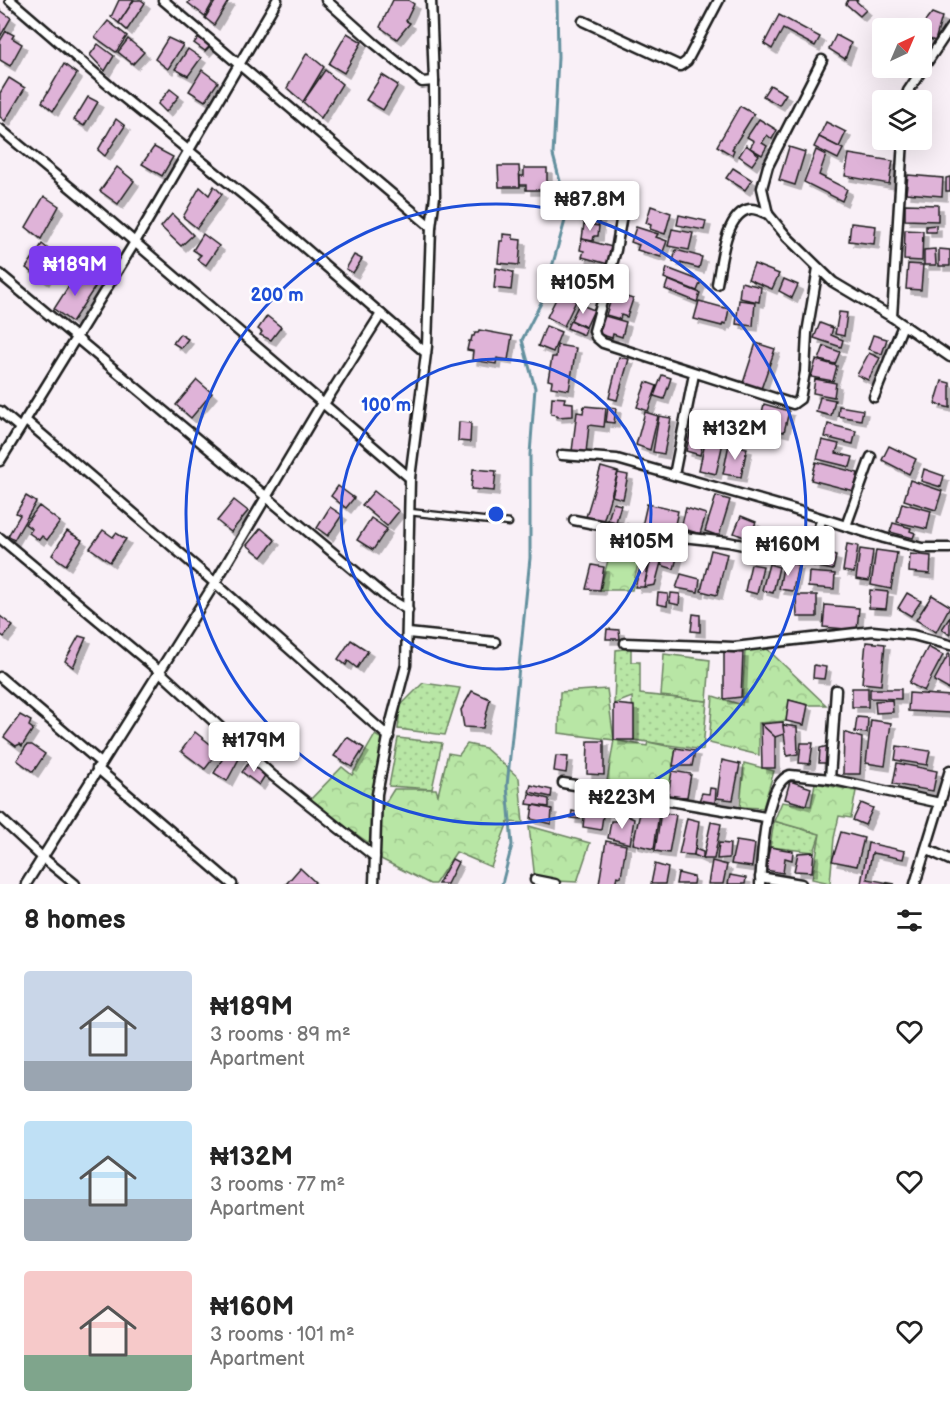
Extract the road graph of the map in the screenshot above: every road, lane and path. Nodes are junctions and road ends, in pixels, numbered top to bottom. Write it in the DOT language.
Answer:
graph roads {
  1 [pos="10,0"];
  2 [pos="163,0"];
  3 [pos="277,0"];
  4 [pos="326,0"];
  5 [pos="431,0"];
  6 [pos="719,0"];
  7 [pos="583,21"];
  8 [pos="950,28"];
  9 [pos="822,60"];
  10 [pos="238,65"];
  11 [pos="435,81"];
  12 [pos="909,90"];
  13 [pos="0,129"];
  14 [pos="902,150"];
  15 [pos="189,151"];
  16 [pos="768,214"];
  17 [pos="622,215"];
  18 [pos="431,227"];
  19 [pos="135,242"];
  20 [pos="818,268"];
  21 [pos="0,274"];
  22 [pos="717,284"];
  23 [pos="381,314"];
  24 [pos="892,317"];
  25 [pos="903,325"];
  26 [pos="77,337"];
  27 [pos="426,353"];
  28 [pos="950,357"];
  29 [pos="694,374"];
  30 [pos="874,397"];
  31 [pos="323,404"];
  32 [pos="0,411"];
  33 [pos="22,424"];
  34 [pos="562,455"];
  35 [pos="871,457"];
  36 [pos="0,461"];
  37 [pos="674,475"];
  38 [pos="410,477"];
  39 [pos="267,496"];
  40 [pos="409,512"];
  41 [pos="822,519"];
  42 [pos="574,520"];
  43 [pos="509,523"];
  44 [pos="846,526"];
  45 [pos="0,538"];
  46 [pos="950,548"];
  47 [pos="215,583"];
  48 [pos="408,609"];
  49 [pos="408,633"];
  50 [pos="495,642"];
  51 [pos="625,643"];
  52 [pos="950,645"];
  53 [pos="159,671"];
  54 [pos="0,677"];
  55 [pos="836,690"];
  56 [pos="388,737"];
  57 [pos="99,766"];
  58 [pos="950,770"];
  59 [pos="830,779"];
  60 [pos="562,783"];
  61 [pos="940,803"];
  62 [pos="765,817"];
  63 [pos="0,818"];
  64 [pos="926,849"];
  65 [pos="42,857"];
  66 [pos="375,857"];
  67 [pos="950,860"];
  68 [pos="535,880"];
  69 [pos="760,880"];
  70 [pos="26,884"];
  71 [pos="75,884"];
  72 [pos="232,884"];
  73 [pos="374,884"];
  74 [pos="555,884"];
  75 [pos="801,884"];
  76 [pos="915,884"];
  1 -- 15 [label="street"];
  2 -- 10 [label="street"];
  3 -- 10 [label="street"];
  4 -- 11 [label="street"];
  5 -- 11 [label="street"];
  6 -- 7 [label="street"];
  8 -- 12 [label="street"];
  9 -- 16 [label="street"];
  10 -- 15 [label="street"];
  10 -- 18 [label="street"];
  11 -- 18 [label="street"];
  13 -- 19 [label="street"];
  14 -- 24 [label="street"];
  15 -- 19 [label="street"];
  15 -- 23 [label="street"];
  16 -- 20 [label="street"];
  16 -- 22 [label="street"];
  17 -- 29 [label="street"];
  18 -- 27 [label="street"];
  19 -- 26 [label="street"];
  19 -- 31 [label="street"];
  20 -- 24 [label="street"];
  20 -- 29 [label="street"];
  21 -- 26 [label="street"];
  23 -- 27 [label="street"];
  23 -- 31 [label="street"];
  24 -- 25 [label="street"];
  25 -- 28 [label="street"];
  25 -- 30 [label="street"];
  26 -- 33 [label="street"];
  26 -- 39 [label="street"];
  27 -- 38 [label="street"];
  29 -- 37 [label="street"];
  31 -- 38 [label="street"];
  31 -- 39 [label="street"];
  32 -- 33 [label="street"];
  33 -- 36 [label="street"];
  33 -- 47 [label="street"];
  34 -- 37 [label="street"];
  35 -- 44 [label="street"];
  37 -- 41 [label="street"];
  38 -- 40 [label="street"];
  39 -- 47 [label="street"];
  39 -- 48 [label="street"];
  40 -- 43 [label="lane"];
  40 -- 48 [label="street"];
  41 -- 42 [label="street"];
  41 -- 44 [label="street"];
  44 -- 46 [label="street"];
  45 -- 53 [label="street"];
  47 -- 53 [label="street"];
  47 -- 56 [label="street"];
  48 -- 49 [label="street"];
  49 -- 50 [label="street"];
  49 -- 56 [label="street"];
  51 -- 52 [label="street"];
  53 -- 57 [label="street"];
  53 -- 66 [label="street"];
  54 -- 57 [label="street"];
  55 -- 59 [label="street"];
  56 -- 66 [label="street"];
  57 -- 65 [label="street"];
  57 -- 72 [label="street"];
  58 -- 61 [label="street"];
  59 -- 61 [label="street"];
  59 -- 62 [label="street"];
  60 -- 62 [label="street"];
  61 -- 64 [label="street"];
  62 -- 69 [label="street"];
  63 -- 65 [label="street"];
  64 -- 67 [label="street"];
  64 -- 76 [label="street"];
  65 -- 70 [label="street"];
  65 -- 71 [label="street"];
  66 -- 73 [label="street"];
  68 -- 74 [label="street"];
  69 -- 75 [label="street"];
}
